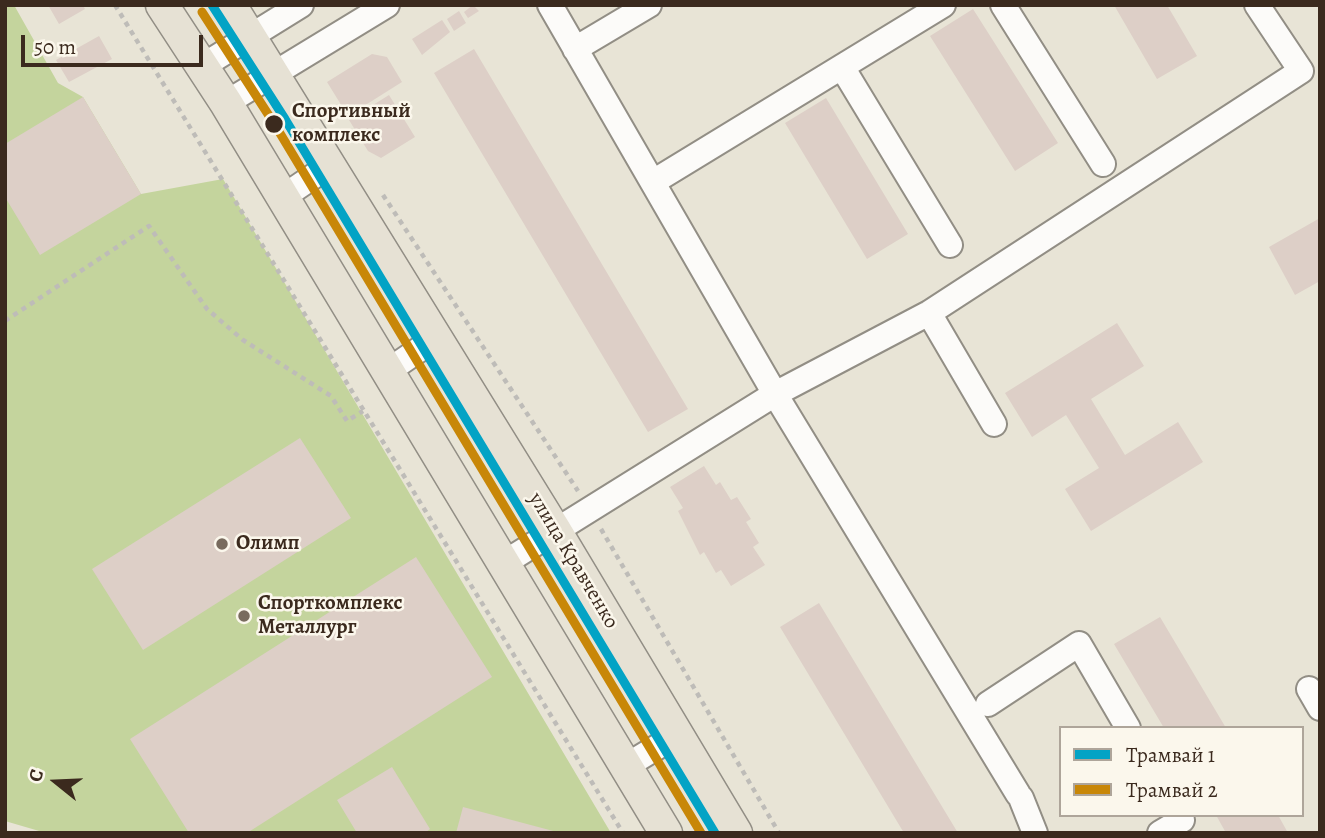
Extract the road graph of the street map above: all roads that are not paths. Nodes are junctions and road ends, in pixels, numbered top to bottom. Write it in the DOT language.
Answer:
graph roads {
  1 [pos="162,5"];
  2 [pos="230,5"];
  3 [pos="301,5"];
  4 [pos="387,5"];
  5 [pos="550,5"];
  6 [pos="649,5"];
  7 [pos="943,5"];
  8 [pos="1003,5"];
  9 [pos="1257,5"];
  10 [pos="249,37"];
  11 [pos="575,49"];
  12 [pos="842,66"];
  13 [pos="201,67"];
  14 [pos="274,74"];
  15 [pos="226,103"];
  16 [pos="1103,164"];
  17 [pos="330,165"];
  18 [pos="653,182"];
  19 [pos="283,197"];
  20 [pos="950,245"];
  21 [pos="929,313"];
  22 [pos="436,338"];
  23 [pos="388,371"];
  24 [pos="775,394"];
  25 [pos="993,424"];
  26 [pos="554,529"];
  27 [pos="504,563"];
  28 [pos="988,704"];
  29 [pos="1127,726"];
  30 [pos="677,735"];
  31 [pos="626,766"];
  32 [pos="1184,823"];
  33 [pos="666,833"];
  34 [pos="736,833"];
  35 [pos="1035,833"];
  36 [pos="1160,833"];
  1 -- 13 [label="main road"];
  2 -- 10 [label="main road, улица Кравченко"];
  3 -- 10 [label="street"];
  4 -- 14 [label="street"];
  5 -- 11 [label="street"];
  6 -- 11 [label="street"];
  7 -- 12 [label="street"];
  8 -- 16 [label="street"];
  9 -- 21 [label="street"];
  10 -- 13 [label="street"];
  10 -- 14 [label="main road, улица Кравченко"];
  11 -- 18 [label="street"];
  12 -- 18 [label="street"];
  12 -- 20 [label="street"];
  13 -- 15 [label="main road"];
  14 -- 15 [label="street"];
  14 -- 17 [label="main road, улица Кравченко"];
  15 -- 19 [label="main road"];
  17 -- 19 [label="street"];
  17 -- 22 [label="main road, улица Кравченко"];
  18 -- 24 [label="street"];
  19 -- 23 [label="main road"];
  21 -- 24 [label="street"];
  21 -- 25 [label="street"];
  22 -- 23 [label="street"];
  22 -- 26 [label="main road, улица Кравченко"];
  23 -- 27 [label="main road"];
  24 -- 26 [label="street"];
  24 -- 35 [label="street"];
  26 -- 27 [label="street"];
  26 -- 30 [label="main road, улица Кравченко"];
  27 -- 31 [label="main road"];
  28 -- 29 [label="street"];
  30 -- 31 [label="street"];
  30 -- 34 [label="main road, улица Кравченко"];
  31 -- 33 [label="main road"];
  32 -- 36 [label="street"];
}
